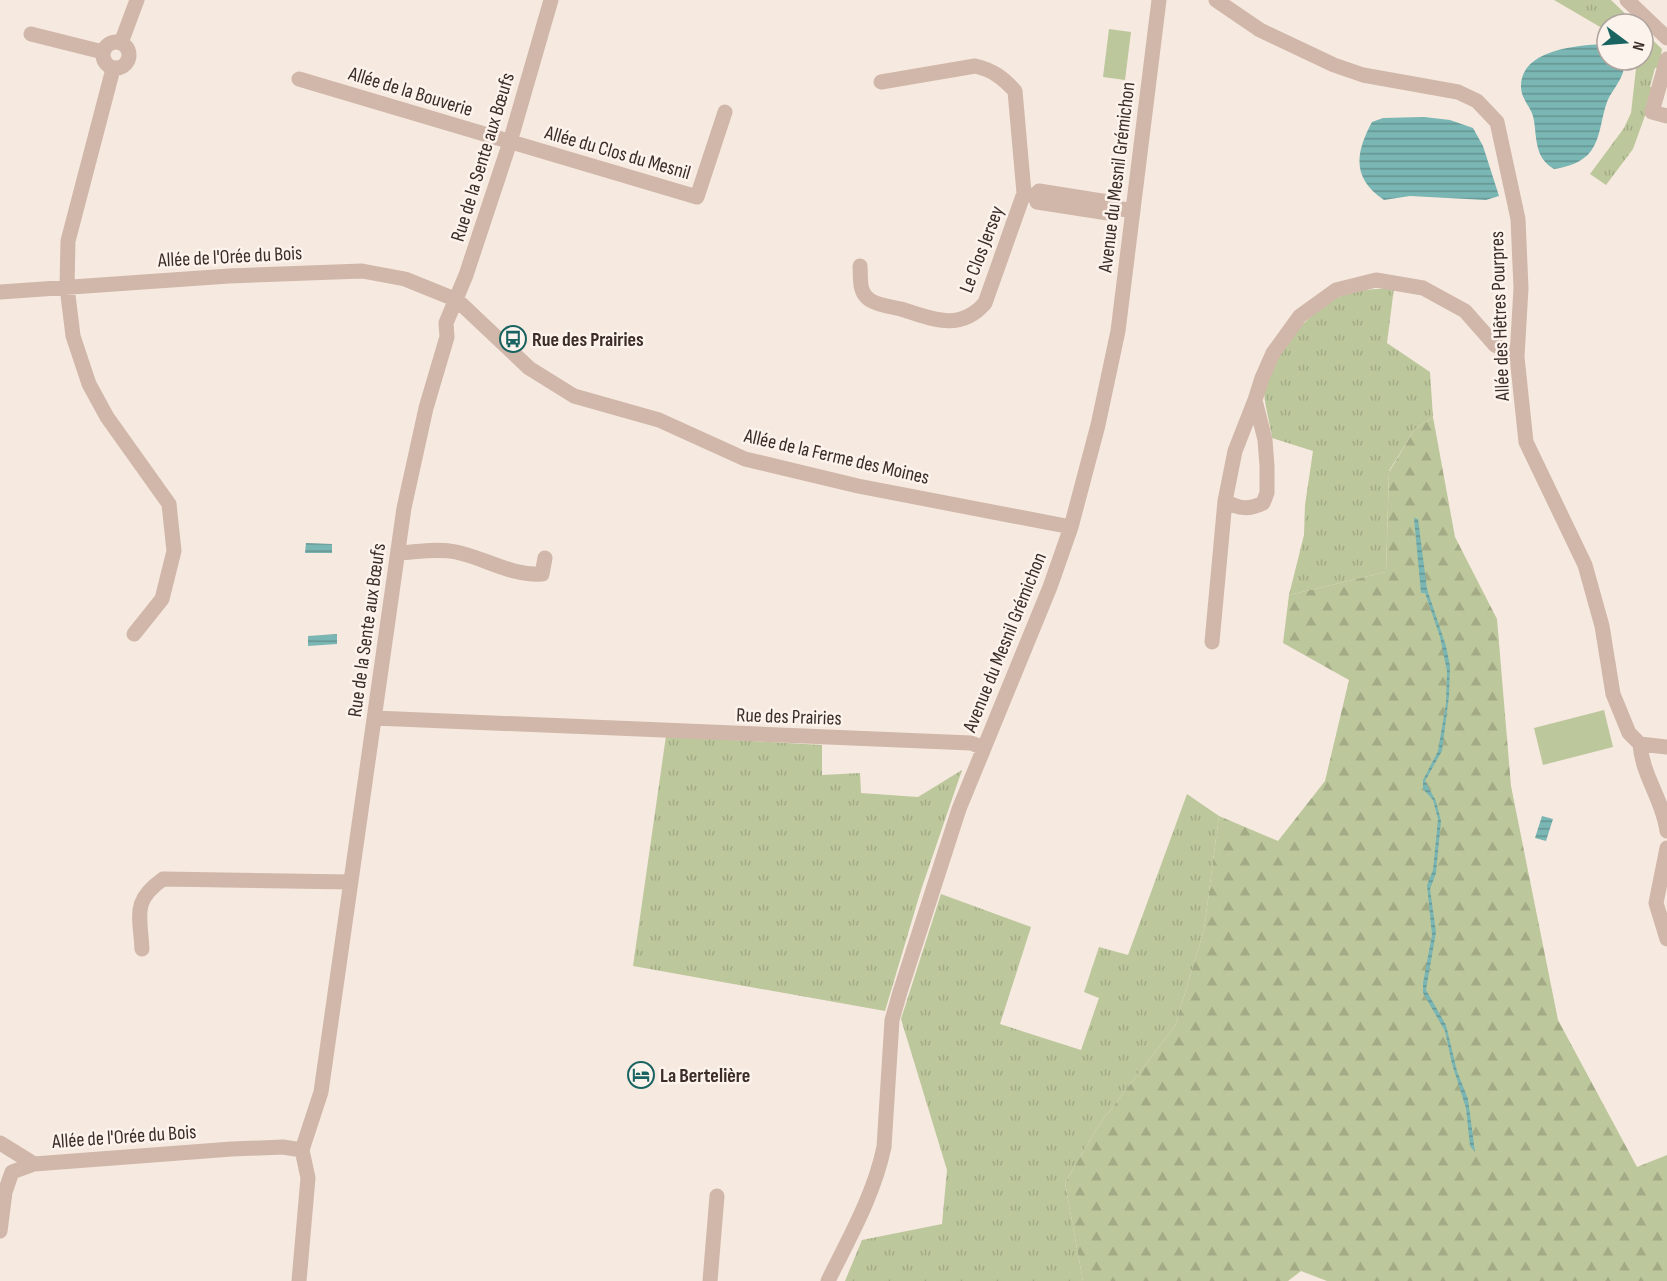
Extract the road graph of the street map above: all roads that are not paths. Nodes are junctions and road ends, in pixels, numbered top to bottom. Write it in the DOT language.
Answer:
graph roads {
  1 [pos="137,0"];
  2 [pos="552,0"];
  3 [pos="1159,0"];
  4 [pos="1216,0"];
  5 [pos="1627,0"];
  6 [pos="32,34"];
  7 [pos="1667,38"];
  8 [pos="121,43"];
  9 [pos="103,52"];
  10 [pos="1667,60"];
  11 [pos="112,69"];
  12 [pos="299,79"];
  13 [pos="881,82"];
  14 [pos="725,111"];
  15 [pos="1667,116"];
  16 [pos="510,142"];
  17 [pos="1029,195"];
  18 [pos="1132,211"];
  19 [pos="860,266"];
  20 [pos="67,286"];
  21 [pos="0,292"];
  22 [pos="457,300"];
  23 [pos="1517,357"];
  24 [pos="1255,400"];
  25 [pos="1225,501"];
  26 [pos="1071,526"];
  27 [pos="399,553"];
  28 [pos="544,558"];
  29 [pos="134,634"];
  30 [pos="1212,642"];
  31 [pos="375,718"];
  32 [pos="1640,744"];
  33 [pos="1667,747"];
  34 [pos="984,748"];
  35 [pos="1667,831"];
  36 [pos="1667,848"];
  37 [pos="351,882"];
  38 [pos="1667,939"];
  39 [pos="142,949"];
  40 [pos="0,1143"];
  41 [pos="302,1150"];
  42 [pos="34,1164"];
  43 [pos="717,1196"];
  44 [pos="0,1231"];
  45 [pos="299,1281"];
  46 [pos="710,1281"];
  47 [pos="828,1281"];
  1 -- 8 [label="street"];
  2 -- 16 [label="street, Rue de la Sente aux Bœufs"];
  3 -- 18 [label="street, Avenue du Mesnil Grémichon"];
  4 -- 23 [label="street, Allée des Hêtres Pourpres"];
  5 -- 7 [label="street"];
  6 -- 9 [label="street"];
  8 -- 9 [label="street"];
  8 -- 11 [label="street"];
  9 -- 11 [label="street"];
  10 -- 15 [label="street"];
  11 -- 20 [label="street"];
  12 -- 16 [label="street, Allée de la Bouverie"];
  13 -- 17 [label="street, Le Clos Jersey"];
  14 -- 16 [label="street, Allée du Clos du Mesnil"];
  16 -- 22 [label="street, Rue de la Sente aux Bœufs"];
  17 -- 18 [label="street"];
  17 -- 19 [label="street, Le Clos Jersey"];
  18 -- 26 [label="street, Avenue du Mesnil Grémichon"];
  20 -- 21 [label="street, Allée de l'Orée du Bois"];
  20 -- 22 [label="street, Allée de l'Orée du Bois"];
  20 -- 29 [label="street"];
  22 -- 26 [label="street, Allée de la Ferme des Moines"];
  22 -- 27 [label="street, Rue de la Sente aux Bœufs"];
  23 -- 24 [label="street"];
  23 -- 32 [label="street, Allée des Hêtres Pourpres"];
  24 -- 25 [label="street"];
  24 -- 25 [label="street"];
  25 -- 30 [label="street"];
  26 -- 34 [label="street, Avenue du Mesnil Grémichon"];
  27 -- 28 [label="street"];
  27 -- 31 [label="street, Rue de la Sente aux Bœufs"];
  31 -- 34 [label="street, Rue des Prairies"];
  31 -- 37 [label="street, Rue de la Sente aux Bœufs"];
  32 -- 33 [label="street"];
  32 -- 35 [label="street, Allée des Hêtres Pourpres"];
  34 -- 47 [label="street, Avenue du Mesnil Grémichon"];
  36 -- 38 [label="street"];
  37 -- 39 [label="street"];
  37 -- 41 [label="street, Rue de la Sente aux Bœufs"];
  40 -- 42 [label="street"];
  41 -- 42 [label="street, Allée de l'Orée du Bois"];
  41 -- 45 [label="street, Rue de la Sente aux Bœufs"];
  42 -- 44 [label="street, Allée de l'Orée du Bois"];
  43 -- 46 [label="street"];
}
